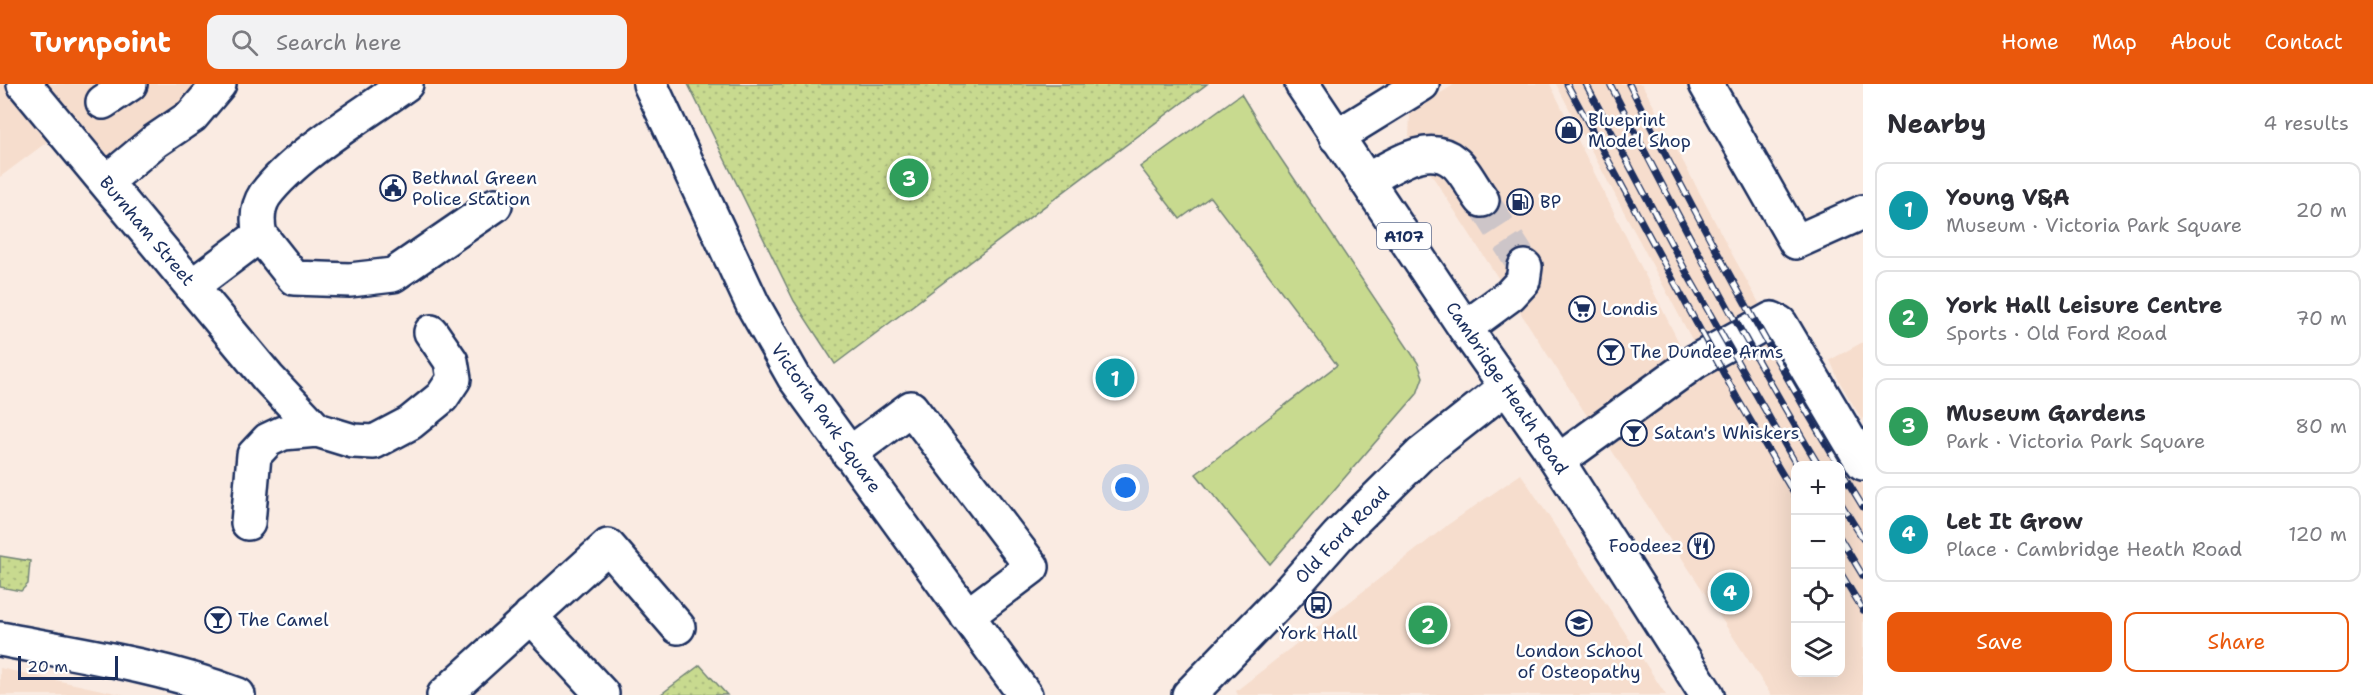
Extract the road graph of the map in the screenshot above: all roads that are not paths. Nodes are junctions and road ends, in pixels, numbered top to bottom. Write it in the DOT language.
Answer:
graph roads {
  1 [pos="24,84"];
  2 [pos="130,84"];
  3 [pos="219,84"];
  4 [pos="406,84"];
  5 [pos="651,84"];
  6 [pos="1302,84"];
  7 [pos="1422,84"];
  8 [pos="1706,84"];
  9 [pos="84,114"];
  10 [pos="1336,137"];
  11 [pos="1367,180"];
  12 [pos="106,182"];
  13 [pos="1482,200"];
  14 [pos="495,205"];
  15 [pos="1863,212"];
  16 [pos="260,235"];
  17 [pos="1525,267"];
  18 [pos="192,286"];
  19 [pos="1466,328"];
  20 [pos="431,332"];
  21 [pos="1506,387"];
  22 [pos="317,430"];
  23 [pos="849,454"];
  24 [pos="1558,461"];
  25 [pos="1863,463"];
  26 [pos="248,523"];
  27 [pos="530,616"];
  28 [pos="967,616"];
  29 [pos="678,627"];
  30 [pos="0,639"];
  31 [pos="205,689"];
  32 [pos="456,691"];
  33 [pos="602,694"];
  34 [pos="238,695"];
  35 [pos="1025,695"];
  36 [pos="1190,695"];
  37 [pos="1707,695"];
  1 -- 9 [label="street, Burnham Street"];
  2 -- 9 [label="street"];
  3 -- 12 [label="street"];
  4 -- 16 [label="street"];
  5 -- 23 [label="street, Victoria Park Square"];
  6 -- 10 [label="street, Cambridge Heath Road / A107"];
  7 -- 10 [label="street"];
  8 -- 15 [label="street"];
  9 -- 12 [label="street, Burnham Street"];
  10 -- 11 [label="street, Cambridge Heath Road / A107"];
  11 -- 13 [label="street"];
  11 -- 19 [label="street, Cambridge Heath Road / A107"];
  12 -- 18 [label="street, Burnham Street"];
  14 -- 16 [label="street"];
  16 -- 18 [label="street"];
  17 -- 19 [label="street"];
  18 -- 22 [label="street, Burnham Street"];
  19 -- 21 [label="street, Cambridge Heath Road / A107"];
  20 -- 22 [label="street"];
  21 -- 24 [label="street, Cambridge Heath Road / A107"];
  21 -- 36 [label="street, Old Ford Road"];
  22 -- 26 [label="street"];
  23 -- 28 [label="street, Victoria Park Square"];
  23 -- 28 [label="street"];
  24 -- 25 [label="street"];
  24 -- 37 [label="street, Cambridge Heath Road / A107"];
  27 -- 29 [label="street"];
  27 -- 32 [label="street"];
  27 -- 33 [label="street"];
  28 -- 35 [label="street, Victoria Park Square"];
  30 -- 31 [label="street"];
  31 -- 34 [label="street"];
}
